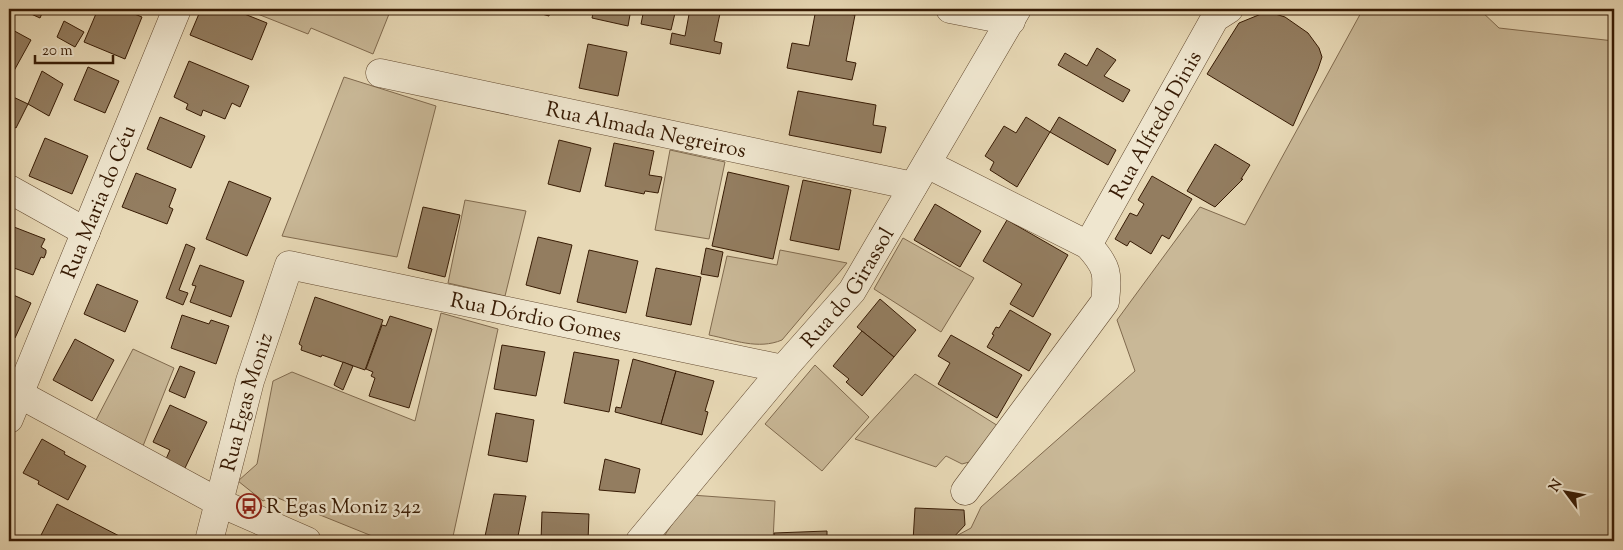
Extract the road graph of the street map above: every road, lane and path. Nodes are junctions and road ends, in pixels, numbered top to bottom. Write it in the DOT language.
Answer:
graph roads {
  1 [pos="177,9"];
  2 [pos="950,9"];
  3 [pos="1229,9"];
  4 [pos="1014,15"];
  5 [pos="380,73"];
  6 [pos="920,175"];
  7 [pos="9,189"];
  8 [pos="86,232"];
  9 [pos="1088,246"];
  10 [pos="289,265"];
  11 [pos="783,369"];
  12 [pos="19,394"];
  13 [pos="9,419"];
  14 [pos="965,491"];
  15 [pos="220,503"];
  16 [pos="209,541"];
  17 [pos="307,541"];
  18 [pos="640,541"];
  1 -- 8 [label="street, Rua Maria do Céu"];
  2 -- 4 [label="street"];
  3 -- 9 [label="street, Rua Alfredo Dinis"];
  4 -- 6 [label="street, Rua do Girassol"];
  5 -- 6 [label="street, Rua Almada Negreiros"];
  6 -- 9 [label="street, Rua Almada Negreiros"];
  6 -- 11 [label="street, Rua do Girassol"];
  7 -- 8 [label="street"];
  8 -- 12 [label="street, Rua Maria do Céu"];
  9 -- 14 [label="street"];
  10 -- 11 [label="street, Rua Dórdio Gomes"];
  10 -- 15 [label="street, Rua Egas Moniz"];
  11 -- 18 [label="street, Rua do Girassol"];
  12 -- 13 [label="street, Rua Maria do Céu"];
  12 -- 15 [label="street"];
  15 -- 16 [label="street, Rua Egas Moniz"];
  15 -- 17 [label="street"];
}
